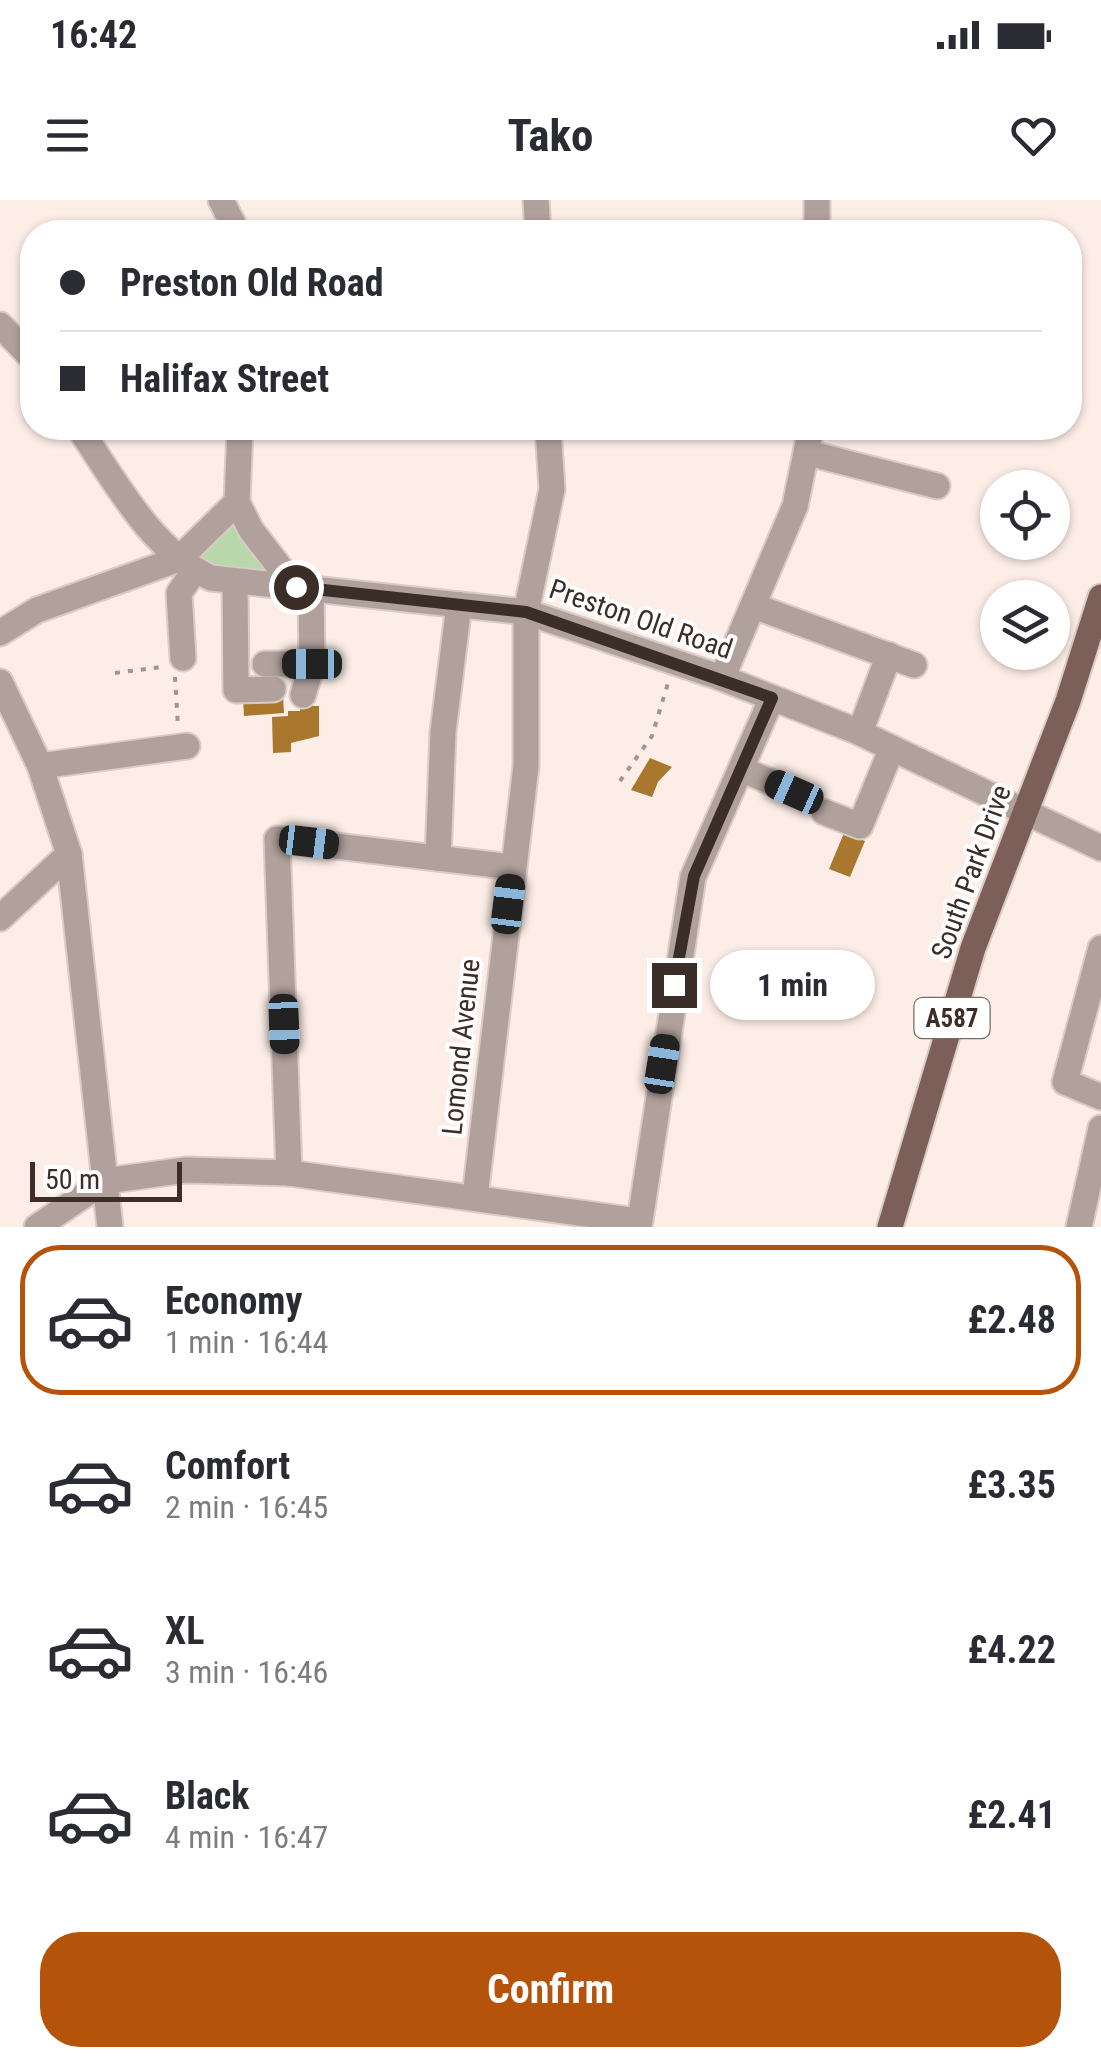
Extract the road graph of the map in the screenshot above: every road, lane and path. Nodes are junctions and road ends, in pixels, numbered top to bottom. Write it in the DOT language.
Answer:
graph roads {
  1 [pos="0,325"];
  2 [pos="20,346"];
  3 [pos="87,440"];
  4 [pos="240,440"];
  5 [pos="549,440"];
  6 [pos="809,440"];
  7 [pos="937,486"];
  8 [pos="237,502"];
  9 [pos="187,564"];
  10 [pos="236,582"];
  11 [pos="303,588"];
  12 [pos="1101,597"];
  13 [pos="459,605"];
  14 [pos="754,606"];
  15 [pos="526,612"];
  16 [pos="0,633"];
  17 [pos="889,655"];
  18 [pos="183,658"];
  19 [pos="675,661"];
  20 [pos="265,664"];
  21 [pos="312,664"];
  22 [pos="914,664"];
  23 [pos="115,673"];
  24 [pos="722,678"];
  25 [pos="0,682"];
  26 [pos="273,689"];
  27 [pos="303,694"];
  28 [pos="772,698"];
  29 [pos="860,732"];
  30 [pos="183,746"];
  31 [pos="892,748"];
  32 [pos="40,766"];
  33 [pos="741,769"];
  34 [pos="620,781"];
  35 [pos="794,792"];
  36 [pos="824,812"];
  37 [pos="1024,812"];
  38 [pos="1101,848"];
  39 [pos="69,854"];
  40 [pos="438,858"];
  41 [pos="512,867"];
  42 [pos="0,918"];
  43 [pos="1101,948"];
  44 [pos="1093,1003"];
  45 [pos="1101,1096"];
  46 [pos="1101,1128"];
  47 [pos="289,1173"];
  48 [pos="105,1181"];
  49 [pos="474,1198"];
  50 [pos="508,1215"];
  51 [pos="638,1224"];
  52 [pos="37,1227"];
  53 [pos="110,1227"];
  54 [pos="890,1227"];
  55 [pos="1078,1227"];
  1 -- 2 [label="street"];
  3 -- 9 [label="street"];
  4 -- 8 [label="street"];
  5 -- 15 [label="street, Lomond Avenue"];
  6 -- 7 [label="street"];
  6 -- 14 [label="street"];
  8 -- 9 [label="street"];
  8 -- 11 [label="street"];
  9 -- 10 [label="street, Preston Old Road"];
  9 -- 16 [label="street"];
  9 -- 18 [label="street"];
  10 -- 11 [label="street, Preston Old Road"];
  10 -- 26 [label="street"];
  11 -- 13 [label="street, Preston Old Road"];
  11 -- 21 [label="street"];
  12 -- 37 [label="main road, South Park Drive / A587"];
  13 -- 15 [label="street, Preston Old Road"];
  13 -- 40 [label="street"];
  14 -- 17 [label="street"];
  14 -- 24 [label="street"];
  15 -- 19 [label="street, Preston Old Road"];
  15 -- 41 [label="street, Lomond Avenue"];
  17 -- 22 [label="street"];
  17 -- 29 [label="street"];
  19 -- 24 [label="street, Preston Old Road"];
  19 -- 34 [label="path"];
  20 -- 21 [label="street"];
  21 -- 27 [label="street"];
  23 -- 30 [label="path"];
  24 -- 28 [label="street, Preston Old Road"];
  25 -- 32 [label="street"];
  28 -- 29 [label="street, Preston Old Road"];
  28 -- 33 [label="street"];
  29 -- 31 [label="street, Preston Old Road"];
  30 -- 32 [label="street"];
  31 -- 36 [label="street"];
  31 -- 37 [label="street, Preston Old Road"];
  32 -- 39 [label="street"];
  33 -- 35 [label="street"];
  33 -- 51 [label="street"];
  37 -- 38 [label="street, Preston Old Road"];
  37 -- 54 [label="main road, South Park Drive / A587"];
  39 -- 42 [label="street"];
  39 -- 48 [label="street"];
  40 -- 41 [label="street"];
  40 -- 47 [label="street"];
  41 -- 49 [label="street, Lomond Avenue"];
  43 -- 44 [label="street"];
  44 -- 45 [label="street"];
  46 -- 55 [label="street"];
  47 -- 48 [label="street"];
  47 -- 49 [label="street"];
  48 -- 52 [label="street"];
  48 -- 53 [label="street"];
  49 -- 50 [label="street"];
  50 -- 51 [label="street"];
}
